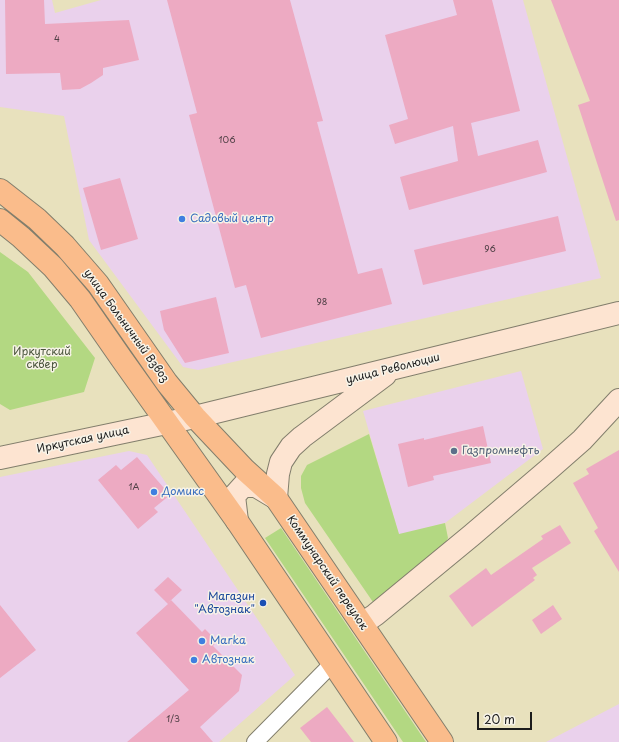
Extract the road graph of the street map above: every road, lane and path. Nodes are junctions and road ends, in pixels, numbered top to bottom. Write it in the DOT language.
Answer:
graph roads {
  1 [pos="0,190"];
  2 [pos="0,220"];
  3 [pos="619,313"];
  4 [pos="392,369"];
  5 [pos="619,400"];
  6 [pos="195,417"];
  7 [pos="167,422"];
  8 [pos="0,458"];
  9 [pos="276,498"];
  10 [pos="237,521"];
  11 [pos="362,624"];
  12 [pos="333,663"];
  13 [pos="255,742"];
  14 [pos="386,742"];
  15 [pos="442,742"];
  1 -- 6 [label="main road, улица Больничный Взвоз"];
  2 -- 7 [label="main road, улица Больничный Взвоз"];
  3 -- 4 [label="main road, улица Революции"];
  4 -- 6 [label="main road, улица Революции"];
  4 -- 9 [label="main road"];
  5 -- 11 [label="main road"];
  6 -- 7 [label="main road, улица Революции"];
  6 -- 9 [label="main road, Коммунарский переулок"];
  7 -- 8 [label="main road, Иркутская улица"];
  7 -- 10 [label="main road"];
  9 -- 10 [label="main road"];
  9 -- 11 [label="main road, Коммунарский переулок"];
  10 -- 12 [label="main road"];
  11 -- 15 [label="main road, Коммунарский переулок"];
  12 -- 13 [label="street"];
  12 -- 14 [label="main road"];
}
